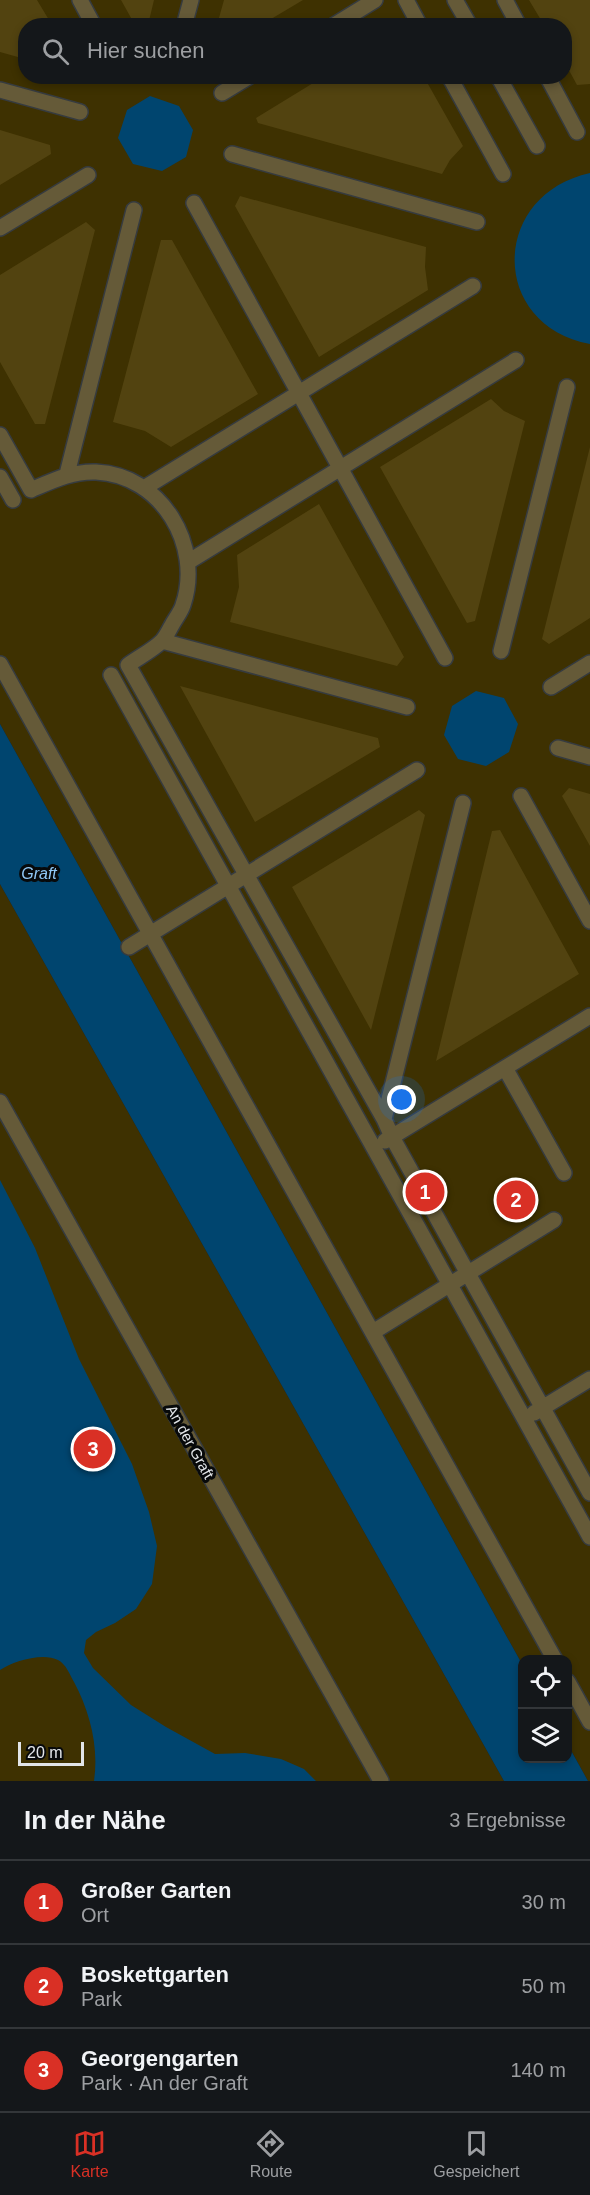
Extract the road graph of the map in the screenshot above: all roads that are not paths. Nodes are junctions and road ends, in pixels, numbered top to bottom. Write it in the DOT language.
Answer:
graph roads {
  1 [pos="80,0"];
  2 [pos="191,0"];
  3 [pos="375,0"];
  4 [pos="406,0"];
  5 [pos="456,0"];
  6 [pos="505,0"];
  7 [pos="90,18"];
  8 [pos="186,18"];
  9 [pos="346,18"];
  10 [pos="416,18"];
  11 [pos="466,18"];
  12 [pos="515,18"];
  13 [pos="237,84"];
  14 [pos="452,84"];
  15 [pos="502,84"];
  16 [pos="551,84"];
  17 [pos="0,90"];
  18 [pos="222,93"];
  19 [pos="80,112"];
  20 [pos="577,132"];
  21 [pos="537,146"];
  22 [pos="232,154"];
  23 [pos="502,174"];
  24 [pos="88,175"];
  25 [pos="194,203"];
  26 [pos="134,210"];
  27 [pos="477,222"];
  28 [pos="0,228"];
  29 [pos="473,286"];
  30 [pos="516,360"];
  31 [pos="567,387"];
  32 [pos="298,393"];
  33 [pos="0,435"];
  34 [pos="340,468"];
  35 [pos="67,474"];
  36 [pos="0,477"];
  37 [pos="144,488"];
  38 [pos="13,500"];
  39 [pos="188,561"];
  40 [pos="162,641"];
  41 [pos="501,651"];
  42 [pos="445,658"];
  43 [pos="590,663"];
  44 [pos="0,664"];
  45 [pos="111,675"];
  46 [pos="551,687"];
  47 [pos="407,707"];
  48 [pos="558,748"];
  49 [pos="590,757"];
  50 [pos="417,770"];
  51 [pos="521,796"];
  52 [pos="463,803"];
  53 [pos="245,875"];
  54 [pos="228,886"];
  55 [pos="590,921"];
  56 [pos="150,934"];
  57 [pos="129,947"];
  58 [pos="590,1016"];
  59 [pos="505,1068"];
  60 [pos="0,1102"];
  61 [pos="384,1119"];
  62 [pos="392,1137"];
  63 [pos="374,1148"];
  64 [pos="564,1173"];
  65 [pos="554,1220"];
  66 [pos="468,1274"];
  67 [pos="450,1285"];
  68 [pos="373,1332"];
  69 [pos="590,1379"];
  70 [pos="542,1408"];
  71 [pos="524,1419"];
  72 [pos="590,1493"];
  73 [pos="590,1537"];
  74 [pos="553,1655"];
  75 [pos="572,1691"];
  76 [pos="590,1722"];
  77 [pos="381,1781"];
  1 -- 7 [label="street"];
  2 -- 8 [label="street"];
  3 -- 9 [label="street"];
  4 -- 10 [label="street"];
  5 -- 11 [label="street"];
  6 -- 12 [label="street"];
  13 -- 18 [label="street"];
  14 -- 23 [label="street"];
  15 -- 21 [label="street"];
  16 -- 20 [label="street"];
  17 -- 19 [label="street"];
  22 -- 27 [label="street"];
  24 -- 28 [label="street"];
  25 -- 32 [label="street"];
  26 -- 35 [label="street"];
  29 -- 32 [label="street"];
  30 -- 34 [label="street"];
  31 -- 41 [label="street"];
  32 -- 34 [label="street"];
  32 -- 37 [label="street"];
  33 -- 35 [label="street"];
  34 -- 39 [label="street"];
  34 -- 42 [label="street"];
  35 -- 37 [label="street"];
  36 -- 38 [label="street"];
  37 -- 39 [label="street"];
  39 -- 40 [label="street"];
  40 -- 47 [label="street"];
  40 -- 53 [label="street"];
  43 -- 46 [label="street"];
  44 -- 56 [label="street"];
  45 -- 54 [label="street"];
  48 -- 49 [label="street"];
  50 -- 53 [label="street"];
  51 -- 55 [label="street"];
  52 -- 61 [label="street"];
  53 -- 54 [label="street"];
  53 -- 61 [label="street"];
  54 -- 56 [label="street"];
  54 -- 63 [label="street"];
  56 -- 57 [label="street"];
  56 -- 68 [label="street"];
  58 -- 59 [label="street"];
  59 -- 62 [label="street"];
  59 -- 64 [label="street"];
  60 -- 77 [label="street, An der Graft"];
  61 -- 62 [label="street"];
  62 -- 63 [label="street"];
  62 -- 66 [label="street"];
  63 -- 67 [label="street"];
  65 -- 66 [label="street"];
  66 -- 67 [label="street"];
  66 -- 70 [label="street"];
  67 -- 68 [label="street"];
  67 -- 71 [label="street"];
  68 -- 74 [label="street"];
  69 -- 70 [label="street"];
  70 -- 71 [label="street"];
  70 -- 72 [label="street"];
  71 -- 73 [label="street"];
  75 -- 76 [label="street"];
}
